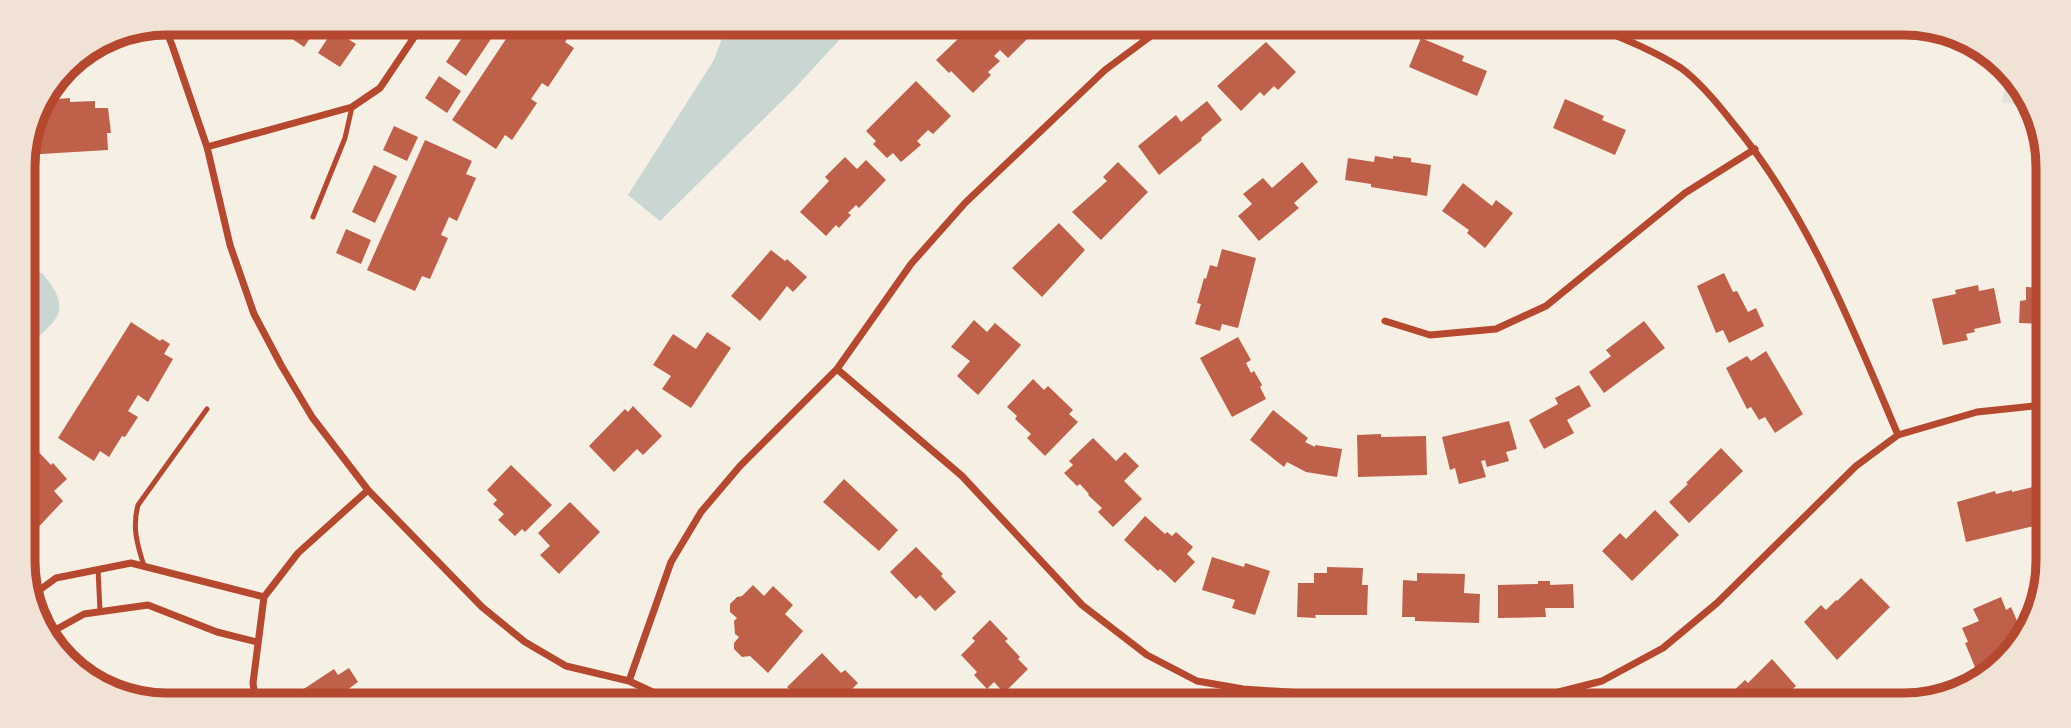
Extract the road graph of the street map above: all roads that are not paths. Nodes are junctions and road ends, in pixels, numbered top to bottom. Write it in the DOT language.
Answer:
graph roads {
  1 [pos="169,35"];
  2 [pos="416,35"];
  3 [pos="1152,35"];
  4 [pos="1614,35"];
  5 [pos="352,107"];
  6 [pos="207,146"];
  7 [pos="1755,149"];
  8 [pos="313,217"];
  9 [pos="1385,321"];
  10 [pos="837,369"];
  11 [pos="2036,406"];
  12 [pos="207,409"];
  13 [pos="1898,435"];
  14 [pos="368,490"];
  15 [pos="144,566"];
  16 [pos="98,569"];
  17 [pos="39,591"];
  18 [pos="264,597"];
  19 [pos="100,611"];
  20 [pos="55,630"];
  21 [pos="257,642"];
  22 [pos="629,681"];
  23 [pos="254,693"];
  24 [pos="655,693"];
  25 [pos="1293,693"];
  26 [pos="1555,693"];
  1 -- 6 [label="street"];
  2 -- 5 [label="street"];
  3 -- 10 [label="street"];
  4 -- 7 [label="street"];
  5 -- 6 [label="street"];
  5 -- 8 [label="lane"];
  6 -- 14 [label="street"];
  7 -- 9 [label="street"];
  7 -- 13 [label="street"];
  10 -- 22 [label="street"];
  10 -- 25 [label="street"];
  11 -- 13 [label="street"];
  12 -- 15 [label="lane"];
  13 -- 26 [label="street"];
  14 -- 18 [label="street"];
  14 -- 22 [label="street"];
  15 -- 16 [label="street"];
  15 -- 18 [label="street"];
  16 -- 17 [label="street"];
  16 -- 19 [label="lane"];
  18 -- 21 [label="street"];
  19 -- 20 [label="street"];
  19 -- 21 [label="street"];
  21 -- 23 [label="street"];
  22 -- 24 [label="street"];
}
